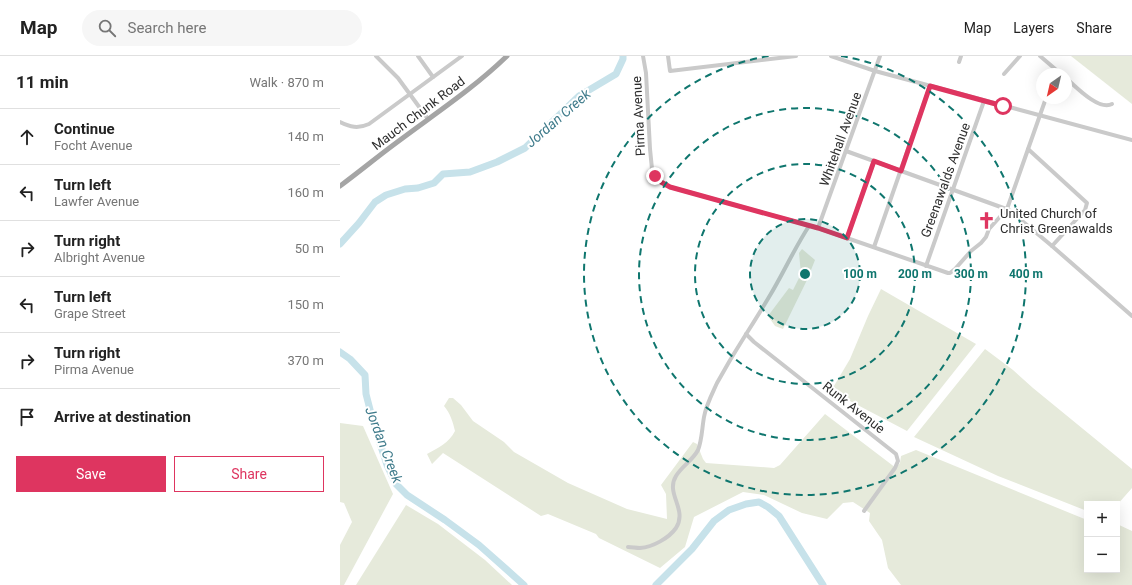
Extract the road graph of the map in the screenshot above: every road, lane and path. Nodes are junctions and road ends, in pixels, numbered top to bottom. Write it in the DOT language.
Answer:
graph roads {
  1 [pos="376,56"];
  2 [pos="418,56"];
  3 [pos="462,56"];
  4 [pos="506,56"];
  5 [pos="643,56"];
  6 [pos="668,56"];
  7 [pos="789,56"];
  8 [pos="796,56"];
  9 [pos="833,56"];
  10 [pos="880,56"];
  11 [pos="961,56"];
  12 [pos="1020,56"];
  13 [pos="1040,56"];
  14 [pos="959,62"];
  15 [pos="1053,68"];
  16 [pos="875,71"];
  17 [pos="1004,74"];
  18 [pos="434,77"];
  19 [pos="1072,83"];
  20 [pos="930,86"];
  21 [pos="410,94"];
  22 [pos="984,101"];
  23 [pos="1044,104"];
  24 [pos="1112,104"];
  25 [pos="1040,116"];
  26 [pos="428,119"];
  27 [pos="340,122"];
  28 [pos="1132,140"];
  29 [pos="1028,149"];
  30 [pos="846,151"];
  31 [pos="874,161"];
  32 [pos="901,171"];
  33 [pos="340,186"];
  34 [pos="953,190"];
  35 [pos="1007,209"];
  36 [pos="809,226"];
  37 [pos="818,228"];
  38 [pos="847,238"];
  39 [pos="1052,246"];
  40 [pos="874,247"];
  41 [pos="926,266"];
  42 [pos="1132,316"];
  43 [pos="746,334"];
  44 [pos="864,511"];
  45 [pos="628,547"];
  1 -- 21 [label="street"];
  2 -- 18 [label="street"];
  3 -- 18 [label="street"];
  4 -- 26 [label="main road, Mauch Chunk Road"];
  5 -- 36 [label="street, Pirma Avenue"];
  6 -- 7 [label="street"];
  7 -- 8 [label="street"];
  9 -- 16 [label="street"];
  10 -- 16 [label="street, Whitehall Avenue"];
  11 -- 14 [label="street"];
  12 -- 17 [label="street"];
  13 -- 15 [label="street"];
  16 -- 20 [label="street"];
  16 -- 30 [label="street, Whitehall Avenue"];
  18 -- 21 [label="street"];
  19 -- 24 [label="street"];
  20 -- 22 [label="street"];
  20 -- 32 [label="street"];
  21 -- 26 [label="street"];
  21 -- 27 [label="street"];
  22 -- 25 [label="street"];
  22 -- 34 [label="street, Greenawalds Avenue"];
  23 -- 25 [label="street"];
  25 -- 28 [label="street"];
  25 -- 29 [label="street"];
  26 -- 33 [label="main road, Mauch Chunk Road"];
  29 -- 35 [label="street"];
  29 -- 39 [label="street"];
  30 -- 31 [label="street"];
  30 -- 37 [label="street, Whitehall Avenue"];
  31 -- 32 [label="street"];
  31 -- 38 [label="street"];
  32 -- 34 [label="street"];
  32 -- 40 [label="street"];
  34 -- 35 [label="street"];
  34 -- 41 [label="street, Greenawalds Avenue"];
  35 -- 39 [label="street"];
  35 -- 41 [label="street, Pirma Avenue"];
  36 -- 37 [label="street, Pirma Avenue"];
  36 -- 43 [label="street"];
  37 -- 38 [label="street, Pirma Avenue"];
  38 -- 40 [label="street, Pirma Avenue"];
  39 -- 42 [label="street"];
  40 -- 41 [label="street, Pirma Avenue"];
  43 -- 44 [label="street, Runk Avenue"];
  43 -- 45 [label="street"];
}
